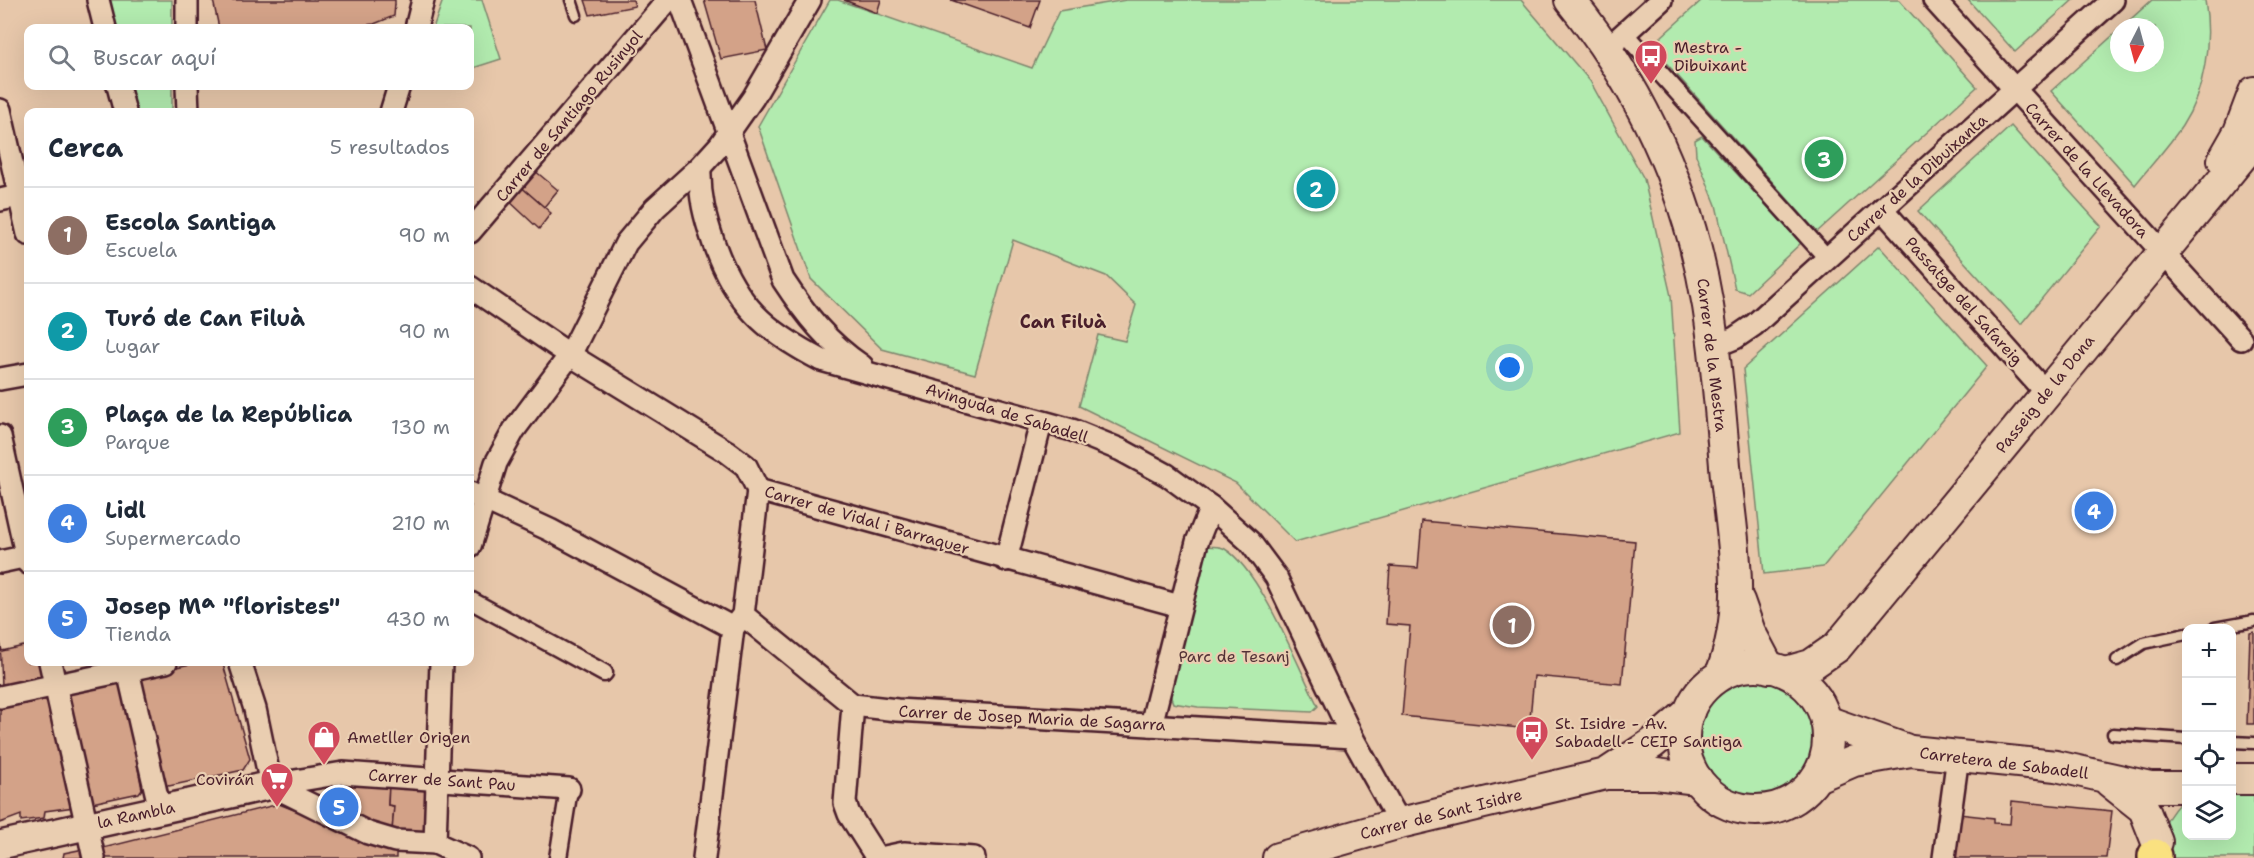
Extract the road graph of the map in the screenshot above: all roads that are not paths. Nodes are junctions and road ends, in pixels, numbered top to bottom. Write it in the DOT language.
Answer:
graph roads {
  1 [pos="98,0"];
  2 [pos="187,0"];
  3 [pos="423,0"];
  4 [pos="571,0"];
  5 [pos="668,0"];
  6 [pos="680,0"];
  7 [pos="810,0"];
  8 [pos="1570,0"];
  9 [pos="1661,0"];
  10 [pos="1934,0"];
  11 [pos="2113,0"];
  12 [pos="576,15"];
  13 [pos="104,24"];
  14 [pos="187,24"];
  15 [pos="417,24"];
  16 [pos="1616,41"];
  17 [pos="2014,89"];
  18 [pos="119,90"];
  19 [pos="188,90"];
  20 [pos="398,90"];
  21 [pos="2254,92"];
  22 [pos="124,108"];
  23 [pos="188,108"];
  24 [pos="392,108"];
  25 [pos="0,110"];
  26 [pos="728,133"];
  27 [pos="2254,142"];
  28 [pos="700,167"];
  29 [pos="16,197"];
  30 [pos="1882,209"];
  31 [pos="24,222"];
  32 [pos="474,227"];
  33 [pos="2161,252"];
  34 [pos="1828,259"];
  35 [pos="474,290"];
  36 [pos="2241,339"];
  37 [pos="1713,347"];
  38 [pos="570,355"];
  39 [pos="874,374"];
  40 [pos="24,375"];
  41 [pos="0,379"];
  42 [pos="2046,393"];
  43 [pos="1041,423"];
  44 [pos="0,436"];
  45 [pos="758,490"];
  46 [pos="477,497"];
  47 [pos="1211,507"];
  48 [pos="474,518"];
  49 [pos="24,541"];
  50 [pos="24,559"];
  51 [pos="1006,560"];
  52 [pos="0,562"];
  53 [pos="1738,599"];
  54 [pos="474,602"];
  55 [pos="1180,606"];
  56 [pos="2254,621"];
  57 [pos="738,622"];
  58 [pos="2236,624"];
  59 [pos="2182,635"];
  60 [pos="1837,647"];
  61 [pos="2117,660"];
  62 [pos="51,666"];
  63 [pos="127,666"];
  64 [pos="241,666"];
  65 [pos="441,666"];
  66 [pos="1778,670"];
  67 [pos="604,673"];
  68 [pos="1721,674"];
  69 [pos="56,685"];
  70 [pos="0,697"];
  71 [pos="853,705"];
  72 [pos="1689,712"];
  73 [pos="1822,712"];
  74 [pos="1151,725"];
  75 [pos="2113,734"];
  76 [pos="1352,736"];
  77 [pos="2182,739"];
  78 [pos="2236,742"];
  79 [pos="2254,743"];
  80 [pos="1911,752"];
  81 [pos="1958,756"];
  82 [pos="1606,774"];
  83 [pos="2098,774"];
  84 [pos="314,776"];
  85 [pos="1817,777"];
  86 [pos="437,778"];
  87 [pos="1697,778"];
  88 [pos="2236,779"];
  89 [pos="2254,779"];
  90 [pos="272,784"];
  91 [pos="2182,787"];
  92 [pos="569,789"];
  93 [pos="2182,802"];
  94 [pos="311,803"];
  95 [pos="160,810"];
  96 [pos="1400,823"];
  97 [pos="87,826"];
  98 [pos="435,843"];
  99 [pos="0,845"];
  100 [pos="408,850"];
  101 [pos="2156,854"];
  102 [pos="94,858"];
  103 [pos="468,858"];
  104 [pos="558,858"];
  105 [pos="704,858"];
  106 [pos="879,858"];
  107 [pos="974,858"];
  108 [pos="1278,858"];
  109 [pos="1944,858"];
  1 -- 13 [label="street"];
  2 -- 14 [label="street"];
  3 -- 15 [label="street"];
  4 -- 12 [label="lane"];
  5 -- 32 [label="street, Carrer de Santiago Rusinyol"];
  6 -- 26 [label="street, Avinguda de Sabadell"];
  7 -- 26 [label="street"];
  8 -- 16 [label="main road, Carrer de la Mestra"];
  9 -- 16 [label="street"];
  10 -- 17 [label="street, Carrer de la Llevadora"];
  11 -- 17 [label="street, Carrer de la Dibuixanta"];
  16 -- 34 [label="street"];
  16 -- 37 [label="main road, Carrer de la Mestra"];
  17 -- 30 [label="street, Carrer de la Dibuixanta"];
  17 -- 33 [label="street, Carrer de la Llevadora"];
  18 -- 22 [label="street"];
  19 -- 23 [label="street"];
  20 -- 24 [label="street"];
  21 -- 33 [label="main road"];
  25 -- 29 [label="street"];
  26 -- 28 [label="street"];
  26 -- 39 [label="street, Avinguda de Sabadell"];
  27 -- 33 [label="main road, Passeig de la Dona"];
  28 -- 38 [label="street"];
  28 -- 39 [label="street, Avinguda de Sabadell"];
  29 -- 31 [label="street"];
  30 -- 34 [label="street, Carrer de la Dibuixanta"];
  30 -- 42 [label="street, Passatge del Safareig"];
  33 -- 36 [label="street, Carrer de la Llevadora"];
  33 -- 42 [label="main road, Passeig de la Dona"];
  34 -- 37 [label="street, Carrer de la Dibuixanta"];
  35 -- 38 [label="street, Carrer de Vidal i Barraquer"];
  37 -- 53 [label="main road, Carrer de la Mestra"];
  38 -- 45 [label="street, Carrer de Vidal i Barraquer"];
  38 -- 46 [label="street"];
  39 -- 43 [label="street, Avinguda de Sabadell"];
  40 -- 41 [label="street"];
  42 -- 60 [label="main road, Passeig de la Dona"];
  43 -- 47 [label="street, Avinguda de Sabadell"];
  43 -- 51 [label="street"];
  44 -- 49 [label="street"];
  45 -- 51 [label="street, Carrer de Vidal i Barraquer"];
  45 -- 57 [label="street"];
  46 -- 48 [label="street"];
  46 -- 57 [label="street"];
  47 -- 55 [label="street"];
  47 -- 76 [label="street, Avinguda de Sabadell"];
  50 -- 52 [label="street"];
  51 -- 55 [label="street, Carrer de Vidal i Barraquer"];
  53 -- 66 [label="main road, Carrer de la Mestra"];
  53 -- 68 [label="main road, Carrer de la Mestra"];
  54 -- 67 [label="street"];
  55 -- 74 [label="street"];
  56 -- 58 [label="lane"];
  57 -- 71 [label="street"];
  57 -- 105 [label="street"];
  59 -- 61 [label="lane"];
  60 -- 66 [label="main road, Passeig de la Dona"];
  60 -- 73 [label="main road, Passeig de la Dona"];
  62 -- 69 [label="street"];
  63 -- 69 [label="street"];
  63 -- 95 [label="street"];
  64 -- 90 [label="street"];
  65 -- 86 [label="street"];
  66 -- 68 [label="main road"];
  66 -- 73 [label="main road"];
  68 -- 72 [label="main road"];
  69 -- 70 [label="street"];
  69 -- 97 [label="street"];
  71 -- 74 [label="street, Carrer de Josep Maria de Sagarra"];
  71 -- 106 [label="street"];
  72 -- 82 [label="main road, Carrer de Sant Isidre"];
  72 -- 87 [label="main road"];
  73 -- 80 [label="main road, Carretera de Sabadell"];
  73 -- 85 [label="main road"];
  74 -- 76 [label="street, Carrer de Josep Maria de Sagarra"];
  75 -- 77 [label="lane"];
  76 -- 96 [label="street, Avinguda de Sabadell"];
  78 -- 79 [label="lane"];
  80 -- 81 [label="main road, Carretera de Sabadell"];
  80 -- 85 [label="main road, Carretera de Sabadell"];
  81 -- 83 [label="main road, Carretera de Sabadell"];
  81 -- 109 [label="street"];
  82 -- 87 [label="main road, Carrer de Sant Isidre"];
  82 -- 96 [label="main road, Carrer de Sant Isidre"];
  83 -- 91 [label="main road, Carretera de Sabadell"];
  83 -- 101 [label="main road, Carretera de Sabadell"];
  84 -- 86 [label="street, Carrer de Sant Pau"];
  84 -- 90 [label="street, Carrer de Sant Pau"];
  84 -- 94 [label="street"];
  85 -- 87 [label="main road"];
  86 -- 92 [label="street, Carrer de Sant Pau"];
  86 -- 98 [label="street"];
  88 -- 89 [label="main road"];
  90 -- 94 [label="street"];
  90 -- 95 [label="street, la Rambla"];
  92 -- 104 [label="street"];
  93 -- 101 [label="main road"];
  94 -- 100 [label="street"];
  95 -- 97 [label="street, la Rambla"];
  96 -- 108 [label="main road, Carrer de Sant Isidre"];
  97 -- 99 [label="street, la Rambla"];
  97 -- 102 [label="street"];
  98 -- 100 [label="street"];
  98 -- 103 [label="street"];
  106 -- 107 [label="street"];
}
